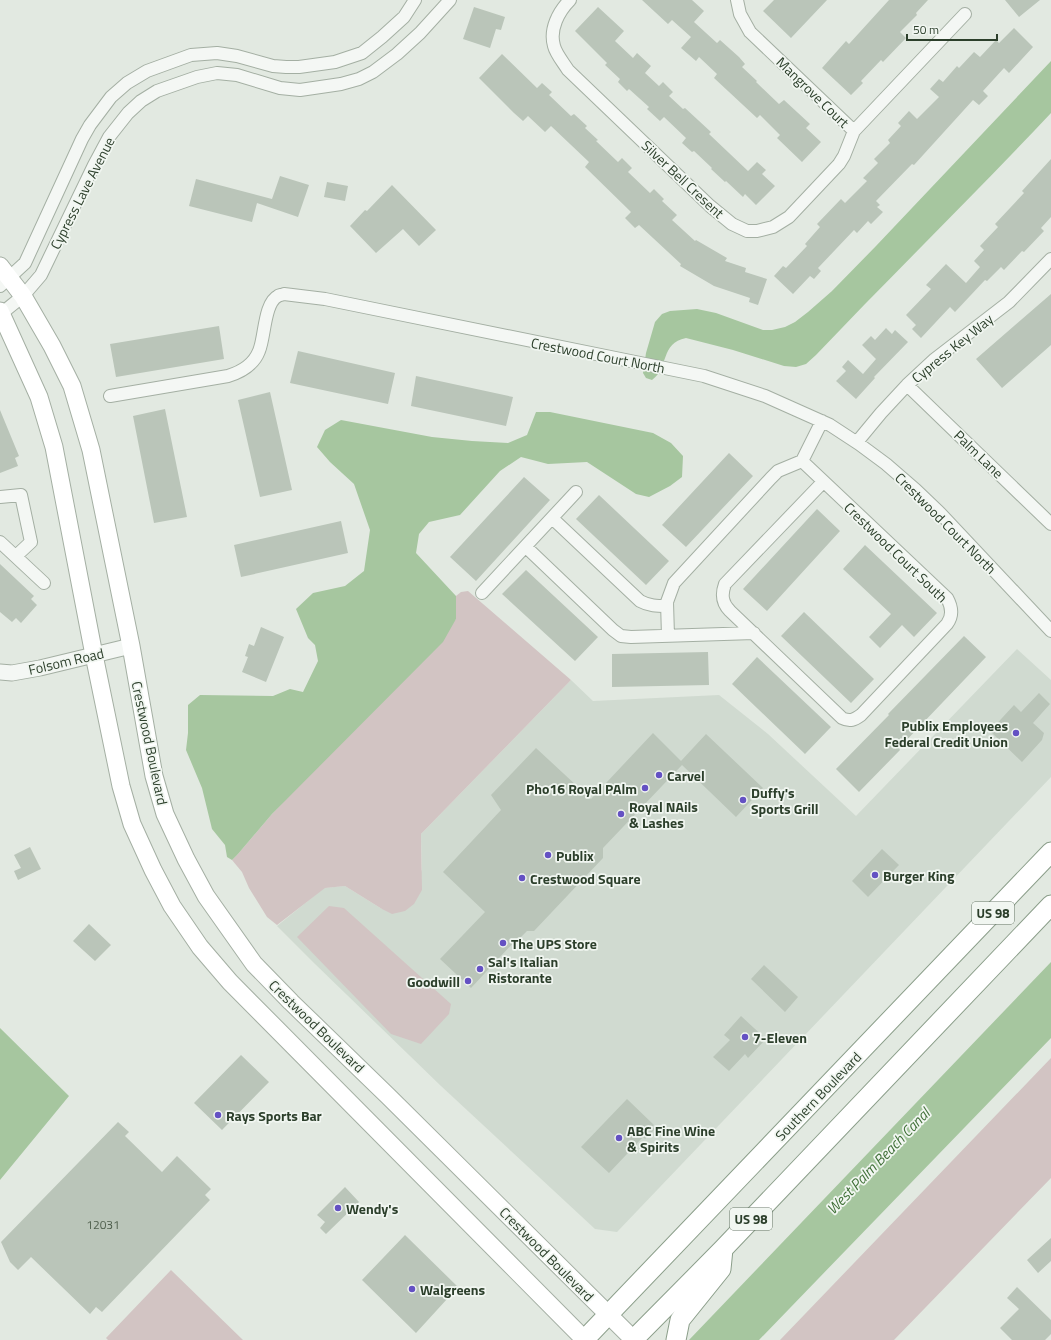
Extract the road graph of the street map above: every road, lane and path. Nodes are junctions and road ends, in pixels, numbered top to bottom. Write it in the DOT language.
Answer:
graph roads {
  1 [pos="415,0"];
  2 [pos="450,0"];
  3 [pos="570,0"];
  4 [pos="737,0"];
  5 [pos="965,14"];
  6 [pos="854,131"];
  7 [pos="1051,259"];
  8 [pos="3,276"];
  9 [pos="23,296"];
  10 [pos="1,312"];
  11 [pos="907,385"];
  12 [pos="110,396"];
  13 [pos="822,421"];
  14 [pos="857,442"];
  15 [pos="802,461"];
  16 [pos="823,482"];
  17 [pos="576,492"];
  18 [pos="0,497"];
  19 [pos="552,518"];
  20 [pos="1051,524"];
  21 [pos="0,542"];
  22 [pos="526,547"];
  23 [pos="16,556"];
  24 [pos="44,583"];
  25 [pos="482,593"];
  26 [pos="667,606"];
  27 [pos="1050,628"];
  28 [pos="754,633"];
  29 [pos="668,636"];
  30 [pos="131,646"];
  31 [pos="94,655"];
  32 [pos="0,672"];
  33 [pos="1051,852"];
  34 [pos="1051,905"];
  35 [pos="723,1249"];
  36 [pos="608,1315"];
  37 [pos="584,1340"];
  38 [pos="634,1340"];
  39 [pos="676,1340"];
  1 -- 8 [label="street, Cypress Lave Avenue"];
  2 -- 9 [label="street, Cypress Lave Avenue"];
  3 -- 6 [label="street, Silver Bell Cresent"];
  4 -- 6 [label="street, Mangrove Court"];
  5 -- 6 [label="street, Mangrove Court"];
  7 -- 11 [label="street, Cypress Key Way"];
  8 -- 9 [label="main road, Crestwood Boulevard"];
  9 -- 10 [label="street, Cypress Lave Avenue"];
  9 -- 30 [label="main road, Crestwood Boulevard"];
  10 -- 31 [label="main road"];
  11 -- 14 [label="street, Cypress Key Way"];
  11 -- 20 [label="street, Palm Lane"];
  12 -- 13 [label="street, Crestwood Court North"];
  13 -- 14 [label="street, Crestwood Court North"];
  13 -- 15 [label="street"];
  14 -- 27 [label="street, Crestwood Court North"];
  15 -- 16 [label="street, Crestwood Court South"];
  15 -- 26 [label="street"];
  16 -- 28 [label="street, Crestwood Court South"];
  16 -- 28 [label="street, Crestwood Court South"];
  17 -- 19 [label="street"];
  18 -- 23 [label="street"];
  19 -- 22 [label="street"];
  19 -- 26 [label="street"];
  21 -- 23 [label="street"];
  22 -- 25 [label="street"];
  22 -- 29 [label="street"];
  23 -- 24 [label="street"];
  26 -- 29 [label="street"];
  28 -- 29 [label="street"];
  30 -- 31 [label="street, Folsom Road"];
  30 -- 36 [label="main road, Crestwood Boulevard"];
  31 -- 32 [label="street, Folsom Road"];
  31 -- 37 [label="main road"];
  33 -- 36 [label="highway, Southern Boulevard / US 98"];
  34 -- 35 [label="highway, US 98"];
  35 -- 38 [label="highway, US 98"];
  35 -- 39 [label="highway"];
  36 -- 37 [label="highway, Southern Boulevard / US 98"];
  36 -- 38 [label="main road, Crestwood Boulevard"];
}
